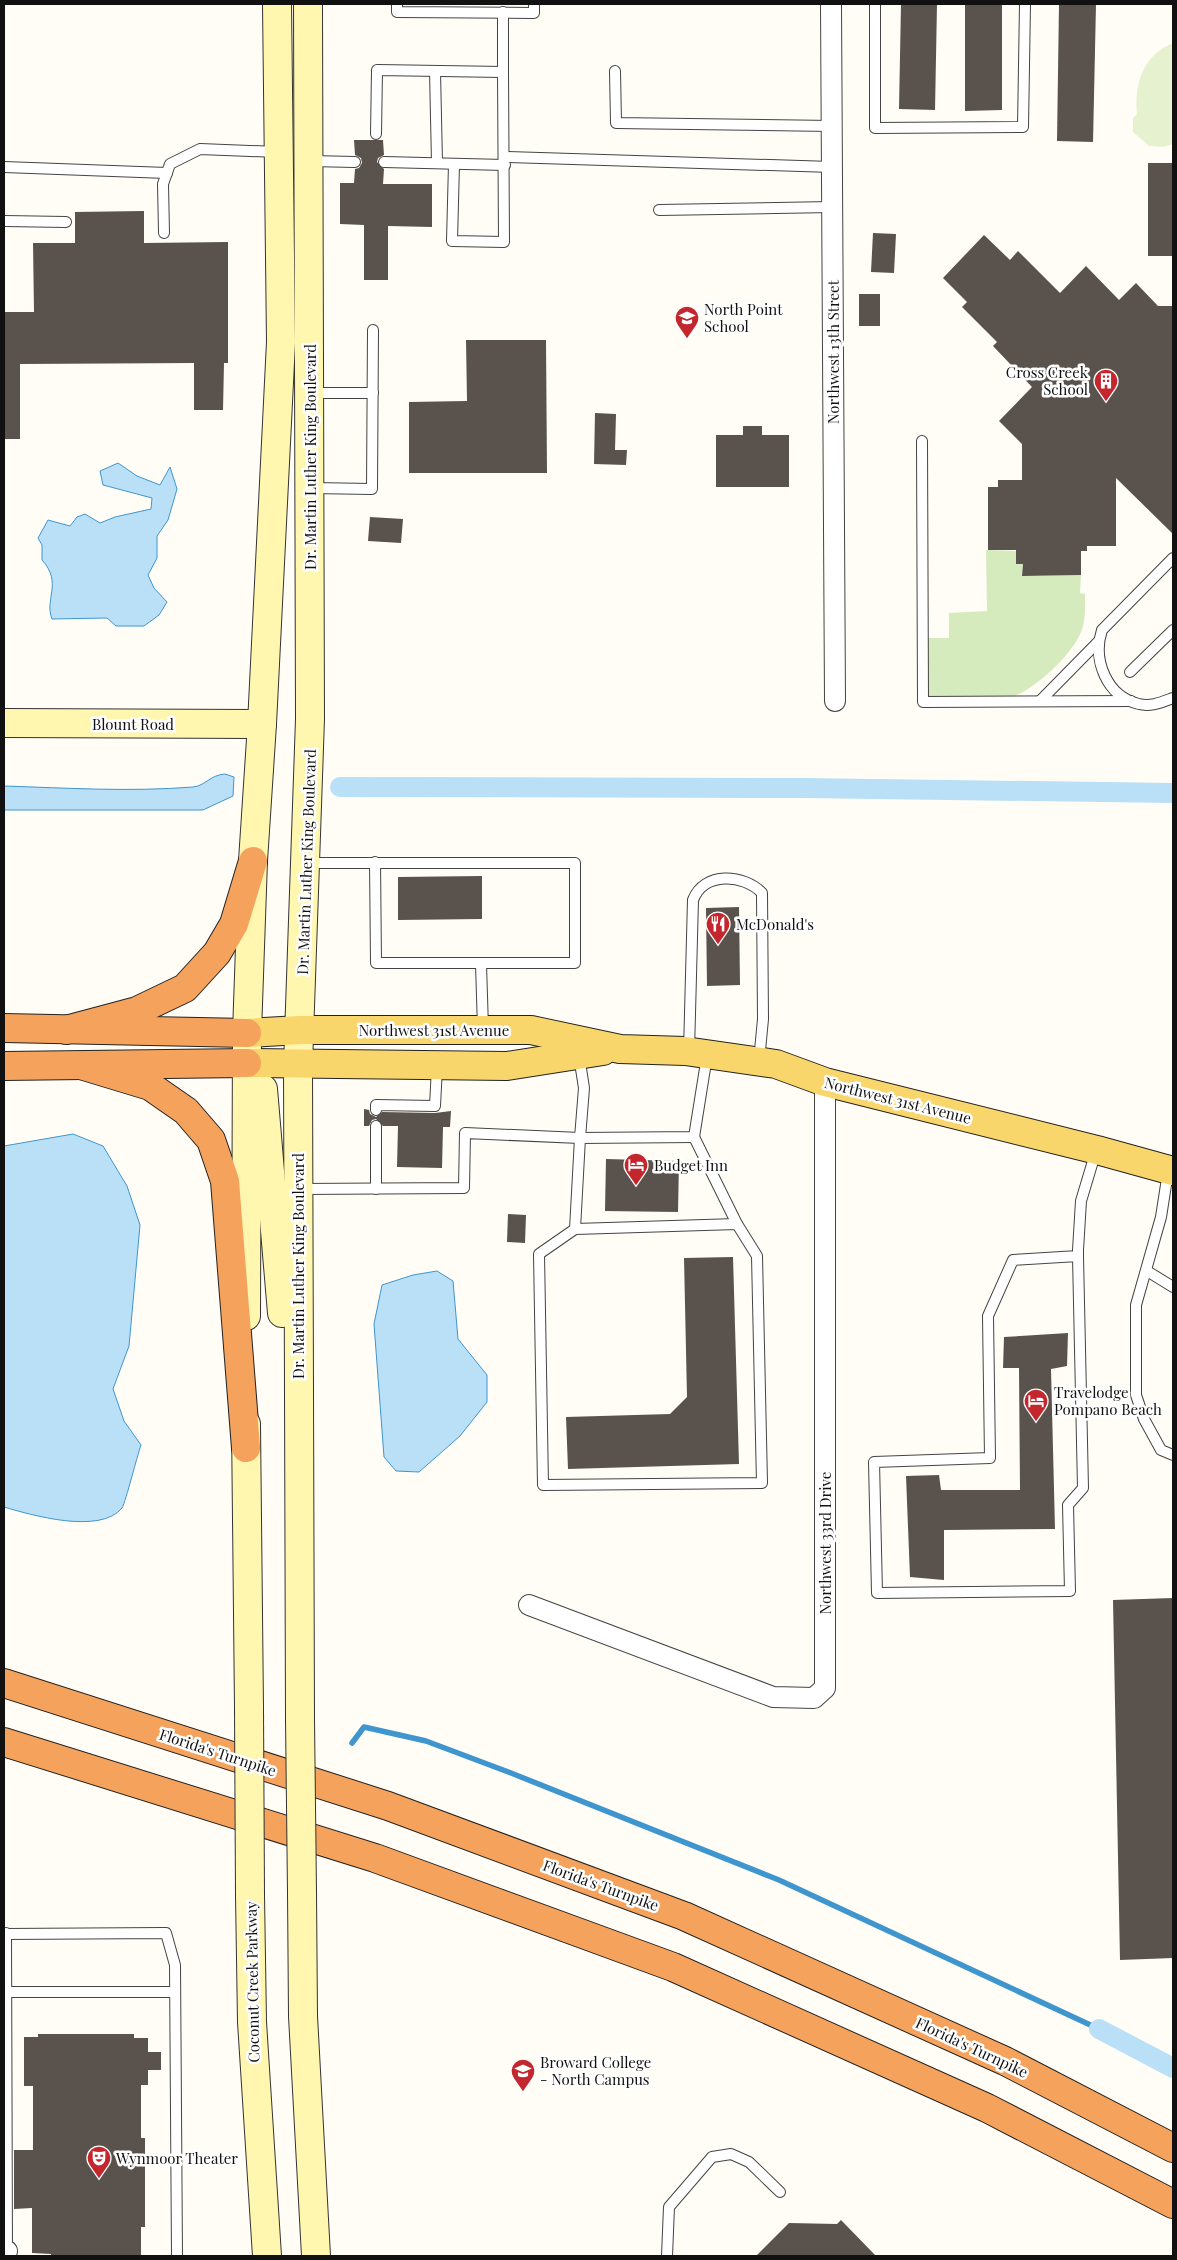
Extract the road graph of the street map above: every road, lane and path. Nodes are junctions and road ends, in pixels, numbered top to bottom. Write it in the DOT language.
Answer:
graph roads {
  1 [pos="277,4"];
  2 [pos="308,4"];
  3 [pos="398,4"];
  4 [pos="534,4"];
  5 [pos="831,4"];
  6 [pos="875,4"];
  7 [pos="1025,4"];
  8 [pos="502,12"];
  9 [pos="277,46"];
  10 [pos="435,71"];
  11 [pos="615,71"];
  12 [pos="503,72"];
  13 [pos="832,126"];
  14 [pos="376,134"];
  15 [pos="278,152"];
  16 [pos="310,161"];
  17 [pos="505,161"];
  18 [pos="355,162"];
  19 [pos="384,162"];
  20 [pos="437,163"];
  21 [pos="454,164"];
  22 [pos="832,167"];
  23 [pos="4,168"];
  24 [pos="167,173"];
  25 [pos="832,207"];
  26 [pos="659,210"];
  27 [pos="4,222"];
  28 [pos="66,222"];
  29 [pos="164,233"];
  30 [pos="310,283"];
  31 [pos="373,330"];
  32 [pos="310,393"];
  33 [pos="373,393"];
  34 [pos="922,441"];
  35 [pos="310,488"];
  36 [pos="1173,558"];
  37 [pos="1173,630"];
  38 [pos="1098,642"];
  39 [pos="1130,672"];
  40 [pos="1173,698"];
  41 [pos="835,701"];
  42 [pos="1040,701"];
  43 [pos="1131,701"];
  44 [pos="4,723"];
  45 [pos="262,724"];
  46 [pos="253,861"];
  47 [pos="375,862"];
  48 [pos="306,863"];
  49 [pos="481,964"];
  50 [pos="4,1028"];
  51 [pos="66,1030"];
  52 [pos="300,1030"];
  53 [pos="483,1030"];
  54 [pos="247,1033"];
  55 [pos="620,1049"];
  56 [pos="698,1053"];
  57 [pos="578,1055"];
  58 [pos="759,1062"];
  59 [pos="247,1063"];
  60 [pos="298,1065"];
  61 [pos="4,1066"];
  62 [pos="84,1066"];
  63 [pos="436,1066"];
  64 [pos="825,1082"];
  65 [pos="376,1110"];
  66 [pos="376,1126"];
  67 [pos="694,1137"];
  68 [pos="580,1138"];
  69 [pos="1097,1150"];
  70 [pos="1171,1171"];
  71 [pos="298,1189"];
  72 [pos="376,1189"];
  73 [pos="737,1224"];
  74 [pos="575,1229"];
  75 [pos="1078,1256"];
  76 [pos="1147,1271"];
  77 [pos="1173,1287"];
  78 [pos="299,1390"];
  79 [pos="246,1448"];
  80 [pos="1173,1455"];
  81 [pos="529,1605"];
  82 [pos="4,1683"];
  83 [pos="249,1708"];
  84 [pos="4,1742"];
  85 [pos="5,1934"];
  86 [pos="5,1992"];
  87 [pos="175,1992"];
  88 [pos="6,2050"];
  89 [pos="6,2113"];
  90 [pos="1173,2148"];
  91 [pos="780,2192"];
  92 [pos="1173,2204"];
  93 [pos="6,2253"];
  94 [pos="177,2256"];
  95 [pos="267,2256"];
  96 [pos="316,2256"];
  97 [pos="667,2256"];
  1 -- 9 [label="main road, Dr. Martin Luther King Boulevard"];
  2 -- 16 [label="main road, Dr. Martin Luther King Boulevard"];
  3 -- 8 [label="lane"];
  4 -- 8 [label="lane"];
  5 -- 13 [label="street, Northwest 13th Street"];
  6 -- 7 [label="lane"];
  8 -- 12 [label="lane"];
  9 -- 15 [label="main road, Dr. Martin Luther King Boulevard"];
  9 -- 16 [label="main road"];
  10 -- 12 [label="lane"];
  10 -- 14 [label="lane"];
  10 -- 20 [label="lane"];
  11 -- 13 [label="lane"];
  12 -- 17 [label="lane"];
  13 -- 22 [label="street, Northwest 13th Street"];
  15 -- 24 [label="lane"];
  15 -- 30 [label="main road"];
  15 -- 45 [label="main road, Dr. Martin Luther King Boulevard"];
  16 -- 18 [label="lane"];
  16 -- 30 [label="main road, Dr. Martin Luther King Boulevard"];
  17 -- 21 [label="lane"];
  17 -- 21 [label="lane"];
  17 -- 22 [label="lane"];
  19 -- 20 [label="lane"];
  20 -- 21 [label="lane"];
  22 -- 25 [label="street, Northwest 13th Street"];
  23 -- 24 [label="lane"];
  24 -- 29 [label="lane"];
  25 -- 26 [label="lane"];
  25 -- 41 [label="street, Northwest 13th Street"];
  27 -- 28 [label="lane"];
  30 -- 32 [label="main road, Dr. Martin Luther King Boulevard"];
  31 -- 33 [label="lane"];
  32 -- 33 [label="lane"];
  32 -- 35 [label="main road, Dr. Martin Luther King Boulevard"];
  33 -- 35 [label="lane"];
  34 -- 42 [label="lane"];
  35 -- 48 [label="main road, Dr. Martin Luther King Boulevard"];
  36 -- 38 [label="lane"];
  37 -- 39 [label="lane"];
  38 -- 42 [label="lane"];
  38 -- 43 [label="lane"];
  40 -- 43 [label="lane"];
  42 -- 43 [label="lane"];
  44 -- 45 [label="main road, Blount Road"];
  45 -- 46 [label="main road, Dr. Martin Luther King Boulevard"];
  46 -- 51 [label="highway"];
  46 -- 54 [label="main road, Dr. Martin Luther King Boulevard"];
  47 -- 48 [label="lane"];
  47 -- 49 [label="lane"];
  47 -- 49 [label="lane"];
  48 -- 52 [label="main road, Dr. Martin Luther King Boulevard"];
  49 -- 53 [label="lane"];
  50 -- 51 [label="highway"];
  51 -- 54 [label="highway"];
  52 -- 53 [label="main road, Northwest 31st Avenue"];
  52 -- 54 [label="main road, Northwest 31st Avenue"];
  52 -- 60 [label="main road, Dr. Martin Luther King Boulevard"];
  53 -- 55 [label="main road, Northwest 31st Avenue"];
  54 -- 59 [label="main road, Dr. Martin Luther King Boulevard"];
  55 -- 56 [label="main road, Northwest 31st Avenue"];
  55 -- 57 [label="main road, Northwest 31st Avenue"];
  56 -- 58 [label="main road, Northwest 31st Avenue"];
  56 -- 58 [label="lane"];
  56 -- 67 [label="lane"];
  57 -- 63 [label="main road, Northwest 31st Avenue"];
  57 -- 68 [label="lane"];
  58 -- 64 [label="main road, Northwest 31st Avenue"];
  59 -- 60 [label="main road, Northwest 31st Avenue"];
  59 -- 62 [label="highway"];
  59 -- 78 [label="main road"];
  59 -- 79 [label="main road, Dr. Martin Luther King Boulevard"];
  60 -- 63 [label="main road, Northwest 31st Avenue"];
  60 -- 71 [label="main road, Dr. Martin Luther King Boulevard"];
  61 -- 62 [label="highway"];
  62 -- 79 [label="highway"];
  63 -- 65 [label="lane"];
  64 -- 69 [label="main road, Northwest 31st Avenue"];
  64 -- 81 [label="street, Northwest 33rd Drive"];
  66 -- 72 [label="lane"];
  67 -- 68 [label="lane"];
  67 -- 73 [label="lane"];
  68 -- 72 [label="lane"];
  68 -- 74 [label="lane"];
  69 -- 70 [label="main road, Northwest 31st Avenue"];
  69 -- 75 [label="lane"];
  70 -- 76 [label="lane"];
  71 -- 72 [label="lane"];
  71 -- 78 [label="main road, Dr. Martin Luther King Boulevard"];
  73 -- 74 [label="lane"];
  73 -- 74 [label="lane"];
  75 -- 75 [label="lane"];
  76 -- 77 [label="lane"];
  76 -- 80 [label="lane"];
  78 -- 96 [label="main road, Dr. Martin Luther King Boulevard, bridge"];
  79 -- 83 [label="main road, Dr. Martin Luther King Boulevard"];
  82 -- 90 [label="highway, Florida's Turnpike"];
  83 -- 95 [label="main road, Coconut Creek Parkway, bridge"];
  84 -- 92 [label="highway"];
  85 -- 86 [label="lane"];
  85 -- 87 [label="lane"];
  86 -- 87 [label="lane"];
  86 -- 88 [label="lane"];
  87 -- 94 [label="lane"];
  88 -- 89 [label="lane"];
  89 -- 93 [label="lane"];
  91 -- 97 [label="lane"];
}
